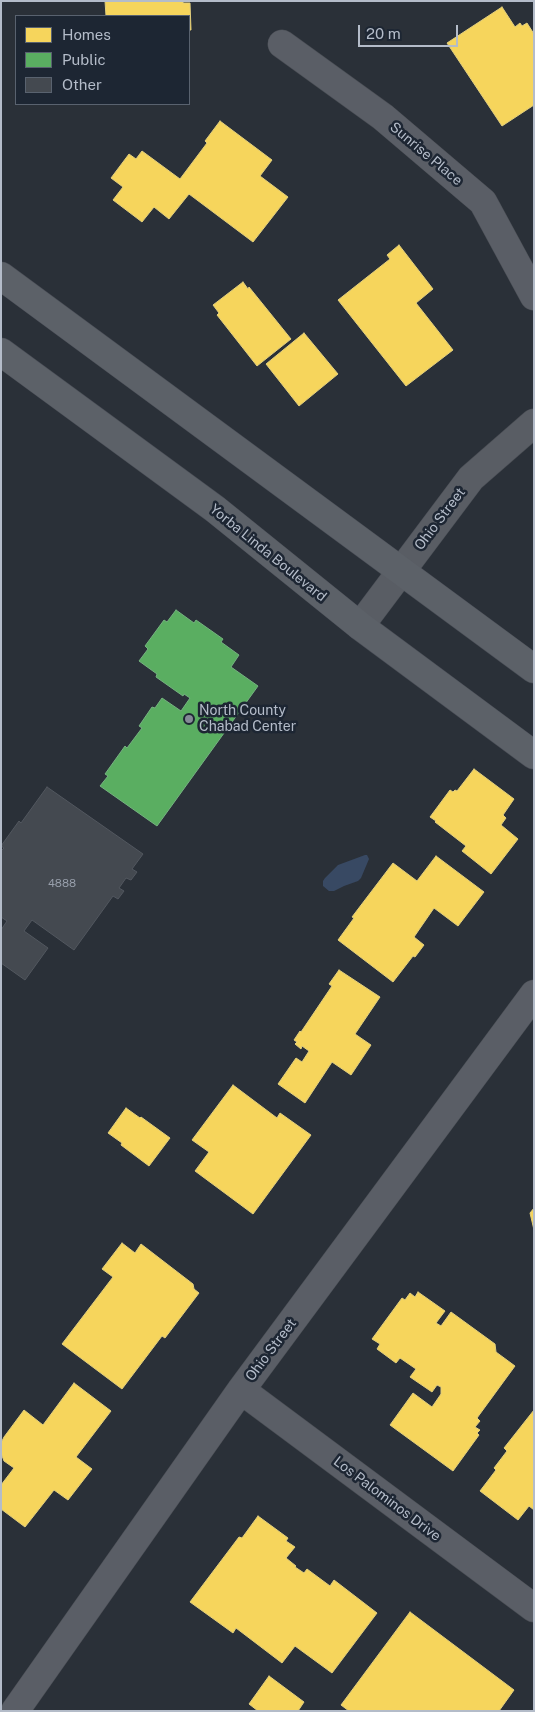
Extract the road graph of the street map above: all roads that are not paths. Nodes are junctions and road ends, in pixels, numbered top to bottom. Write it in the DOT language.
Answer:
graph roads {
  1 [pos="282,44"];
  2 [pos="1,276"];
  3 [pos="534,296"];
  4 [pos="1,352"];
  5 [pos="534,423"];
  6 [pos="401,571"];
  7 [pos="360,626"];
  8 [pos="534,669"];
  9 [pos="534,755"];
  10 [pos="534,994"];
  11 [pos="241,1390"];
  12 [pos="534,1608"];
  13 [pos="15,1711"];
  1 -- 3 [label="street, Sunrise Place"];
  2 -- 6 [label="main road"];
  4 -- 7 [label="main road, Yorba Linda Boulevard"];
  5 -- 6 [label="street, Ohio Street"];
  6 -- 7 [label="street, Ohio Street"];
  6 -- 8 [label="main road"];
  7 -- 9 [label="main road, Yorba Linda Boulevard"];
  10 -- 11 [label="street, Ohio Street"];
  11 -- 12 [label="street, Los Palominos Drive"];
  11 -- 13 [label="street, Ohio Street"];
}
